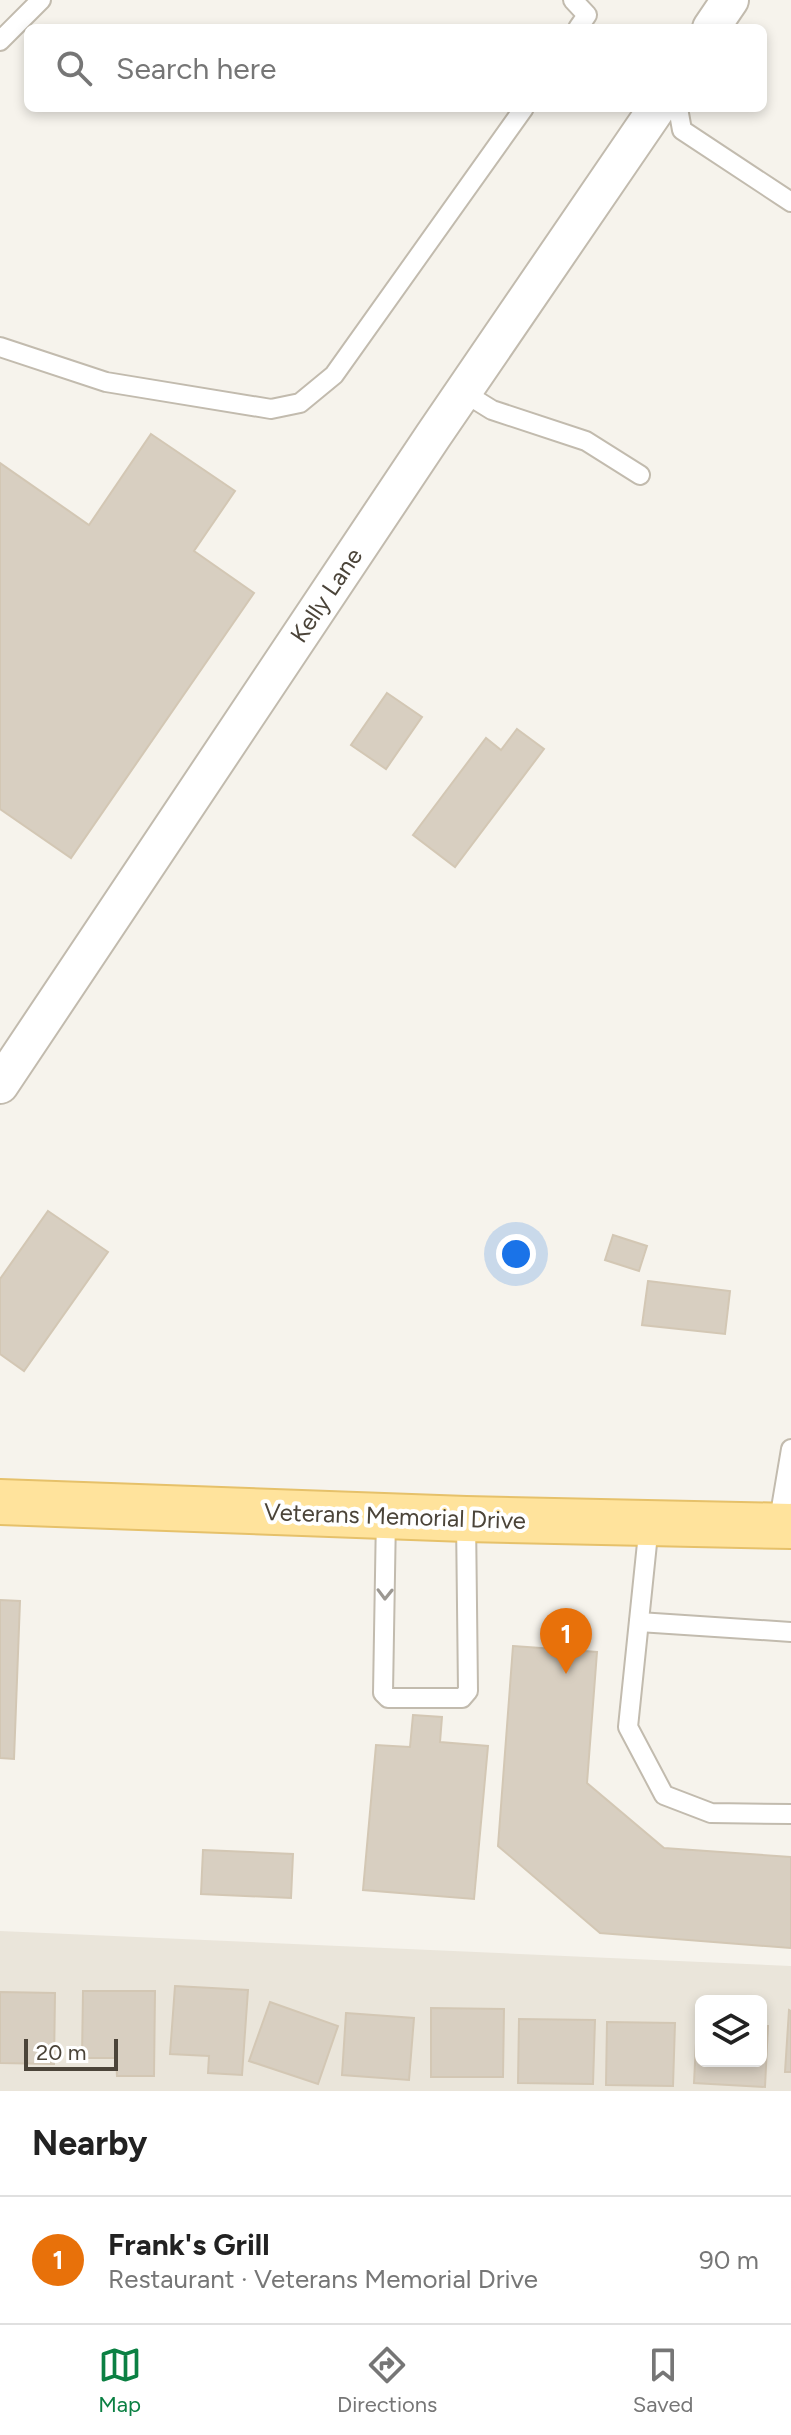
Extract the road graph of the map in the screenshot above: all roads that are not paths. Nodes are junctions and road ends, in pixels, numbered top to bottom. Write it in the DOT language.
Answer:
graph roads {
  1 [pos="41,0"];
  2 [pos="573,0"];
  3 [pos="730,0"];
  4 [pos="581,24"];
  5 [pos="714,24"];
  6 [pos="0,41"];
  7 [pos="521,112"];
  8 [pos="654,112"];
  9 [pos="679,112"];
  10 [pos="791,202"];
  11 [pos="0,347"];
  12 [pos="463,392"];
  13 [pos="640,475"];
  14 [pos="0,1085"];
  15 [pos="791,1449"];
  16 [pos="0,1502"];
  17 [pos="386,1516"];
  18 [pos="466,1519"];
  19 [pos="649,1524"];
  20 [pos="785,1526"];
  21 [pos="639,1622"];
  22 [pos="791,1632"];
  23 [pos="791,1814"];
  1 -- 6 [label="lane"];
  2 -- 4 [label="lane"];
  3 -- 5 [label="street"];
  7 -- 11 [label="lane"];
  8 -- 12 [label="street, Kelly Lane"];
  9 -- 10 [label="lane"];
  12 -- 13 [label="lane"];
  12 -- 14 [label="street, Kelly Lane"];
  15 -- 20 [label="lane"];
  16 -- 17 [label="main road, Veterans Memorial Drive"];
  17 -- 18 [label="main road, Veterans Memorial Drive"];
  17 -- 18 [label="lane, one-way"];
  18 -- 19 [label="main road, Veterans Memorial Drive"];
  19 -- 20 [label="main road, Veterans Memorial Drive"];
  19 -- 21 [label="lane"];
  21 -- 22 [label="lane"];
  21 -- 23 [label="lane"];
}
